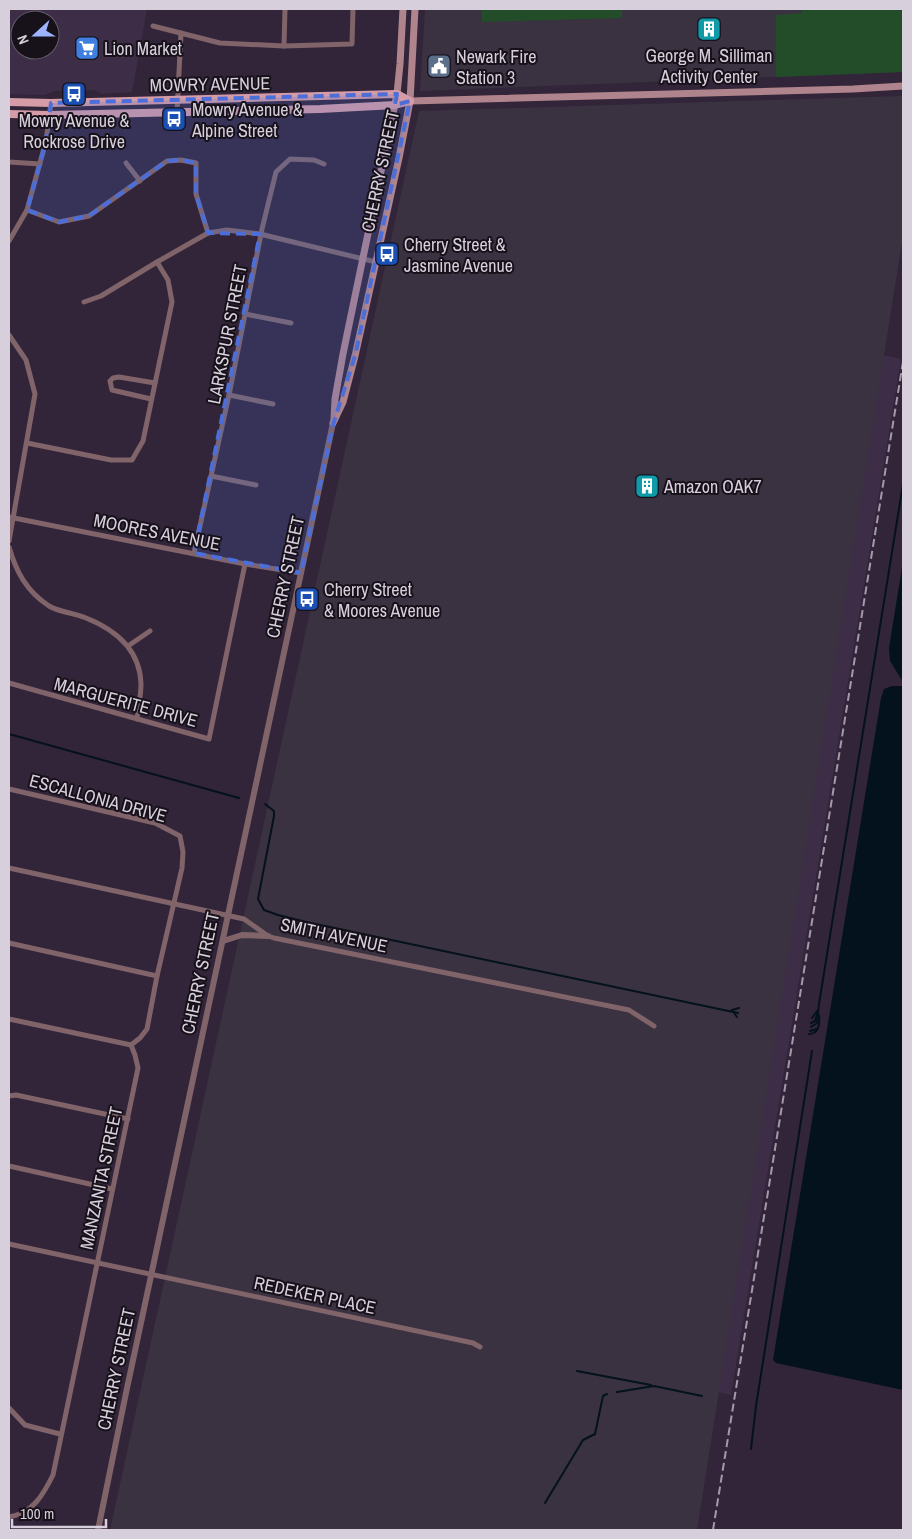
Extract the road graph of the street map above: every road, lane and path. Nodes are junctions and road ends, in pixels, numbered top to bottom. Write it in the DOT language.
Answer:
graph roads {
  1 [pos="285,9"];
  2 [pos="353,9"];
  3 [pos="403,9"];
  4 [pos="415,9"];
  5 [pos="153,26"];
  6 [pos="181,33"];
  7 [pos="284,46"];
  8 [pos="903,86"];
  9 [pos="397,94"];
  10 [pos="177,99"];
  11 [pos="410,101"];
  12 [pos="9,102"];
  13 [pos="51,102"];
  14 [pos="395,105"];
  15 [pos="178,112"];
  16 [pos="9,114"];
  17 [pos="49,115"];
  18 [pos="9,162"];
  19 [pos="126,163"];
  20 [pos="40,164"];
  21 [pos="324,164"];
  22 [pos="140,181"];
  23 [pos="27,210"];
  24 [pos="208,233"];
  25 [pos="260,234"];
  26 [pos="9,241"];
  27 [pos="363,259"];
  28 [pos="157,262"];
  29 [pos="376,262"];
  30 [pos="84,302"];
  31 [pos="245,314"];
  32 [pos="291,323"];
  33 [pos="9,335"];
  34 [pos="155,383"];
  35 [pos="229,395"];
  36 [pos="151,399"];
  37 [pos="273,404"];
  38 [pos="333,423"];
  39 [pos="27,443"];
  40 [pos="211,476"];
  41 [pos="256,485"];
  42 [pos="11,518"];
  43 [pos="9,540"];
  44 [pos="9,547"];
  45 [pos="194,553"];
  46 [pos="245,564"];
  47 [pos="301,573"];
  48 [pos="150,632"];
  49 [pos="128,646"];
  50 [pos="9,683"];
  51 [pos="137,719"];
  52 [pos="9,789"];
  53 [pos="9,868"];
  54 [pos="174,903"];
  55 [pos="227,915"];
  56 [pos="268,936"];
  57 [pos="223,941"];
  58 [pos="9,943"];
  59 [pos="157,976"];
  60 [pos="9,1019"];
  61 [pos="654,1026"];
  62 [pos="131,1045"];
  63 [pos="9,1096"];
  64 [pos="128,1119"];
  65 [pos="9,1166"];
  66 [pos="112,1189"];
  67 [pos="9,1244"];
  68 [pos="97,1262"];
  69 [pos="151,1274"];
  70 [pos="480,1347"];
  71 [pos="9,1408"];
  72 [pos="60,1434"];
  73 [pos="11,1517"];
  74 [pos="98,1530"];
  1 -- 7 [label="street"];
  2 -- 7 [label="street"];
  3 -- 9 [label="main road, CHERRY STREET"];
  4 -- 11 [label="main road, CHERRY STREET"];
  5 -- 6 [label="street"];
  6 -- 7 [label="street"];
  6 -- 10 [label="street"];
  8 -- 11 [label="main road, MOWRY AVENUE"];
  9 -- 10 [label="main road, MOWRY AVENUE"];
  9 -- 11 [label="main road, MOWRY AVENUE"];
  9 -- 14 [label="main road, CHERRY STREET"];
  10 -- 13 [label="main road, MOWRY AVENUE"];
  10 -- 15 [label="street"];
  11 -- 14 [label="main road, MOWRY AVENUE"];
  11 -- 29 [label="main road, CHERRY STREET"];
  12 -- 13 [label="main road, MOWRY AVENUE"];
  13 -- 17 [label="street"];
  14 -- 15 [label="main road, MOWRY AVENUE"];
  14 -- 27 [label="main road, CHERRY STREET"];
  15 -- 17 [label="main road, MOWRY AVENUE"];
  16 -- 17 [label="main road, MOWRY AVENUE"];
  17 -- 20 [label="street"];
  18 -- 20 [label="street"];
  19 -- 22 [label="street"];
  20 -- 23 [label="street"];
  21 -- 25 [label="street, LARKSPUR STREET"];
  22 -- 23 [label="street"];
  22 -- 24 [label="street"];
  23 -- 26 [label="street"];
  24 -- 25 [label="street"];
  24 -- 28 [label="street"];
  25 -- 27 [label="street"];
  25 -- 31 [label="street, LARKSPUR STREET"];
  27 -- 29 [label="street"];
  27 -- 38 [label="main road, CHERRY STREET"];
  28 -- 30 [label="street"];
  28 -- 34 [label="street"];
  29 -- 38 [label="main road, CHERRY STREET"];
  31 -- 32 [label="street"];
  31 -- 35 [label="street, LARKSPUR STREET"];
  33 -- 39 [label="street"];
  34 -- 36 [label="street"];
  34 -- 36 [label="street"];
  35 -- 37 [label="street"];
  35 -- 40 [label="street, LARKSPUR STREET"];
  36 -- 39 [label="street"];
  38 -- 47 [label="street, CHERRY STREET"];
  39 -- 42 [label="street"];
  40 -- 41 [label="street"];
  40 -- 45 [label="street, LARKSPUR STREET"];
  42 -- 43 [label="street"];
  42 -- 45 [label="street, MOORES AVENUE"];
  44 -- 49 [label="street"];
  45 -- 46 [label="street, MOORES AVENUE"];
  46 -- 47 [label="street, MOORES AVENUE"];
  46 -- 51 [label="street, MARGUERITE DRIVE"];
  47 -- 55 [label="street, CHERRY STREET"];
  48 -- 49 [label="street"];
  49 -- 51 [label="street"];
  50 -- 51 [label="street, MARGUERITE DRIVE"];
  52 -- 54 [label="street, ESCALLONIA DRIVE"];
  53 -- 54 [label="street, SMITH AVENUE"];
  54 -- 55 [label="street, SMITH AVENUE"];
  54 -- 59 [label="street"];
  55 -- 56 [label="street, SMITH AVENUE"];
  55 -- 57 [label="street, CHERRY STREET"];
  56 -- 57 [label="street"];
  56 -- 61 [label="street, SMITH AVENUE"];
  57 -- 69 [label="street, CHERRY STREET"];
  58 -- 59 [label="street"];
  59 -- 62 [label="street"];
  60 -- 62 [label="street"];
  62 -- 64 [label="street, MANZANITA STREET"];
  63 -- 64 [label="street"];
  64 -- 66 [label="street, MANZANITA STREET"];
  65 -- 66 [label="street"];
  66 -- 68 [label="street, MANZANITA STREET"];
  67 -- 68 [label="street, REDEKER PLACE"];
  68 -- 69 [label="street, REDEKER PLACE"];
  68 -- 72 [label="street, MANZANITA STREET"];
  69 -- 70 [label="street, REDEKER PLACE"];
  69 -- 74 [label="street, CHERRY STREET"];
  71 -- 72 [label="street"];
  72 -- 73 [label="street, MANZANITA STREET"];
}
